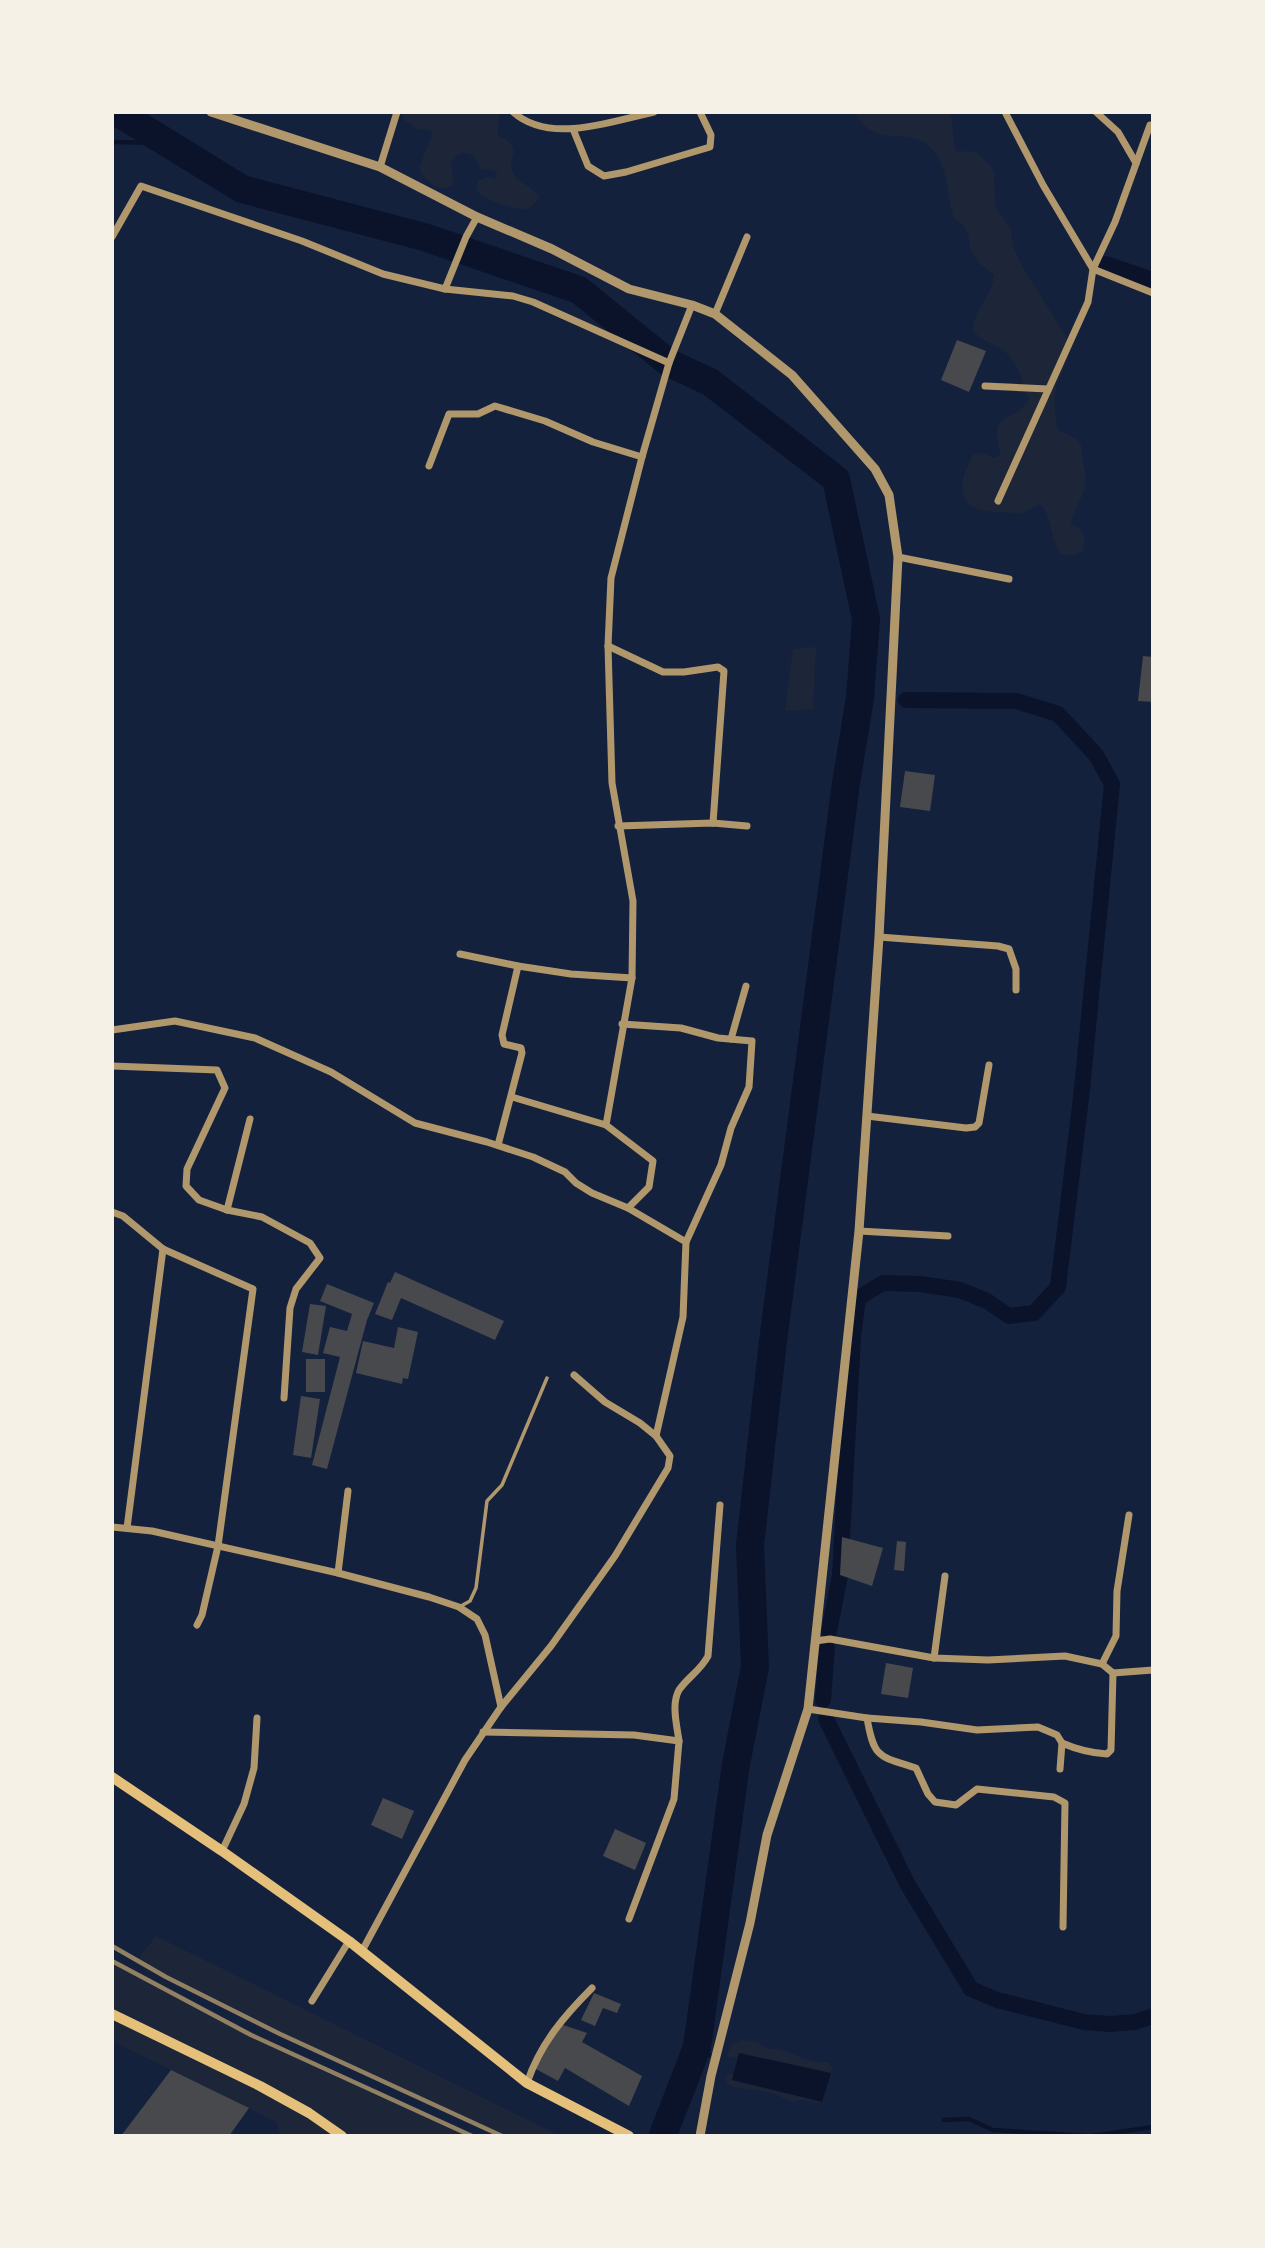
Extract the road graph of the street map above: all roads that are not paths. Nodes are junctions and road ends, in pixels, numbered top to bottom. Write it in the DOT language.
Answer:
graph roads {
  1 [pos="211,112"];
  2 [pos="397,112"];
  3 [pos="654,112"];
  4 [pos="701,112"];
  5 [pos="1005,112"];
  6 [pos="1096,112"];
  7 [pos="516,113"];
  8 [pos="1150,125"];
  9 [pos="573,129"];
  10 [pos="1136,163"];
  11 [pos="380,167"];
  12 [pos="477,217"];
  13 [pos="112,237"];
  14 [pos="747,237"];
  15 [pos="1093,269"];
  16 [pos="445,289"];
  17 [pos="1153,293"];
  18 [pos="692,305"];
  19 [pos="715,314"];
  20 [pos="670,361"];
  21 [pos="985,386"];
  22 [pos="1048,389"];
  23 [pos="642,457"];
  24 [pos="429,466"];
  25 [pos="998,501"];
  26 [pos="898,557"];
  27 [pos="1009,579"];
  28 [pos="608,646"];
  29 [pos="713,823"];
  30 [pos="618,826"];
  31 [pos="747,826"];
  32 [pos="879,937"];
  33 [pos="460,954"];
  34 [pos="518,967"];
  35 [pos="632,978"];
  36 [pos="746,986"];
  37 [pos="1016,990"];
  38 [pos="622,1024"];
  39 [pos="112,1030"];
  40 [pos="731,1039"];
  41 [pos="989,1065"];
  42 [pos="112,1066"];
  43 [pos="512,1097"];
  44 [pos="867,1116"];
  45 [pos="250,1119"];
  46 [pos="606,1125"];
  47 [pos="498,1145"];
  48 [pos="628,1208"];
  49 [pos="227,1210"];
  50 [pos="112,1212"];
  51 [pos="859,1231"];
  52 [pos="948,1237"];
  53 [pos="686,1241"];
  54 [pos="163,1249"];
  55 [pos="574,1375"];
  56 [pos="547,1378"];
  57 [pos="284,1398"];
  58 [pos="656,1436"];
  59 [pos="348,1491"];
  60 [pos="720,1505"];
  61 [pos="1129,1515"];
  62 [pos="112,1527"];
  63 [pos="127,1528"];
  64 [pos="218,1546"];
  65 [pos="338,1573"];
  66 [pos="945,1576"];
  67 [pos="459,1607"];
  68 [pos="197,1625"];
  69 [pos="815,1641"];
  70 [pos="934,1658"];
  71 [pos="1102,1664"];
  72 [pos="1153,1670"];
  73 [pos="1113,1673"];
  74 [pos="501,1707"];
  75 [pos="808,1709"];
  76 [pos="257,1718"];
  77 [pos="867,1718"];
  78 [pos="483,1732"];
  79 [pos="679,1741"];
  80 [pos="1062,1743"];
  81 [pos="1060,1769"];
  82 [pos="112,1777"];
  83 [pos="222,1851"];
  84 [pos="629,1919"];
  85 [pos="1063,1927"];
  86 [pos="349,1941"];
  87 [pos="362,1951"];
  88 [pos="592,1988"];
  89 [pos="312,2001"];
  90 [pos="112,2014"];
  91 [pos="527,2083"];
  92 [pos="342,2136"];
  93 [pos="629,2136"];
  94 [pos="701,2136"];
  1 -- 11 [label="street"];
  2 -- 11 [label="street"];
  3 -- 9 [label="street"];
  4 -- 9 [label="street"];
  5 -- 15 [label="street"];
  6 -- 10 [label="street"];
  7 -- 9 [label="street"];
  8 -- 10 [label="street"];
  10 -- 15 [label="street"];
  11 -- 12 [label="street"];
  12 -- 16 [label="street"];
  12 -- 18 [label="street"];
  13 -- 16 [label="street"];
  14 -- 19 [label="street"];
  15 -- 17 [label="street"];
  15 -- 22 [label="street"];
  16 -- 20 [label="street"];
  18 -- 19 [label="street"];
  18 -- 20 [label="street"];
  19 -- 26 [label="street"];
  20 -- 23 [label="street"];
  21 -- 22 [label="street"];
  22 -- 25 [label="street"];
  23 -- 24 [label="street"];
  23 -- 28 [label="street"];
  26 -- 27 [label="street"];
  26 -- 32 [label="street"];
  28 -- 29 [label="street"];
  28 -- 30 [label="street"];
  29 -- 30 [label="street"];
  29 -- 31 [label="street"];
  30 -- 35 [label="street"];
  32 -- 37 [label="street"];
  32 -- 44 [label="street"];
  33 -- 34 [label="street"];
  34 -- 35 [label="street"];
  34 -- 43 [label="street"];
  35 -- 38 [label="street"];
  36 -- 40 [label="street"];
  38 -- 40 [label="street"];
  38 -- 46 [label="street"];
  39 -- 47 [label="street"];
  40 -- 53 [label="street"];
  41 -- 44 [label="street"];
  42 -- 49 [label="street"];
  43 -- 46 [label="street"];
  43 -- 47 [label="street"];
  44 -- 51 [label="street"];
  45 -- 49 [label="street"];
  46 -- 48 [label="street"];
  47 -- 48 [label="street"];
  48 -- 53 [label="street"];
  49 -- 57 [label="street"];
  50 -- 54 [label="street"];
  51 -- 52 [label="street"];
  51 -- 69 [label="street"];
  53 -- 58 [label="street"];
  54 -- 63 [label="street"];
  54 -- 64 [label="street"];
  55 -- 58 [label="street"];
  56 -- 67 [label="lane"];
  58 -- 74 [label="street"];
  59 -- 65 [label="street"];
  60 -- 79 [label="street"];
  61 -- 71 [label="street"];
  62 -- 63 [label="street"];
  63 -- 64 [label="street"];
  64 -- 65 [label="street"];
  64 -- 68 [label="street"];
  65 -- 67 [label="street"];
  66 -- 70 [label="street"];
  67 -- 74 [label="street"];
  69 -- 70 [label="street"];
  69 -- 75 [label="street"];
  70 -- 71 [label="street"];
  71 -- 73 [label="street"];
  72 -- 73 [label="street"];
  73 -- 80 [label="street"];
  74 -- 78 [label="street"];
  75 -- 77 [label="street"];
  75 -- 94 [label="street"];
  76 -- 83 [label="street"];
  77 -- 80 [label="street"];
  77 -- 85 [label="street"];
  78 -- 79 [label="street"];
  78 -- 87 [label="street"];
  79 -- 84 [label="street"];
  80 -- 81 [label="street"];
  82 -- 83 [label="main road"];
  83 -- 86 [label="main road"];
  86 -- 87 [label="main road"];
  86 -- 89 [label="street"];
  87 -- 91 [label="main road"];
  88 -- 91 [label="street"];
  90 -- 92 [label="main road"];
  91 -- 93 [label="main road"];
}
